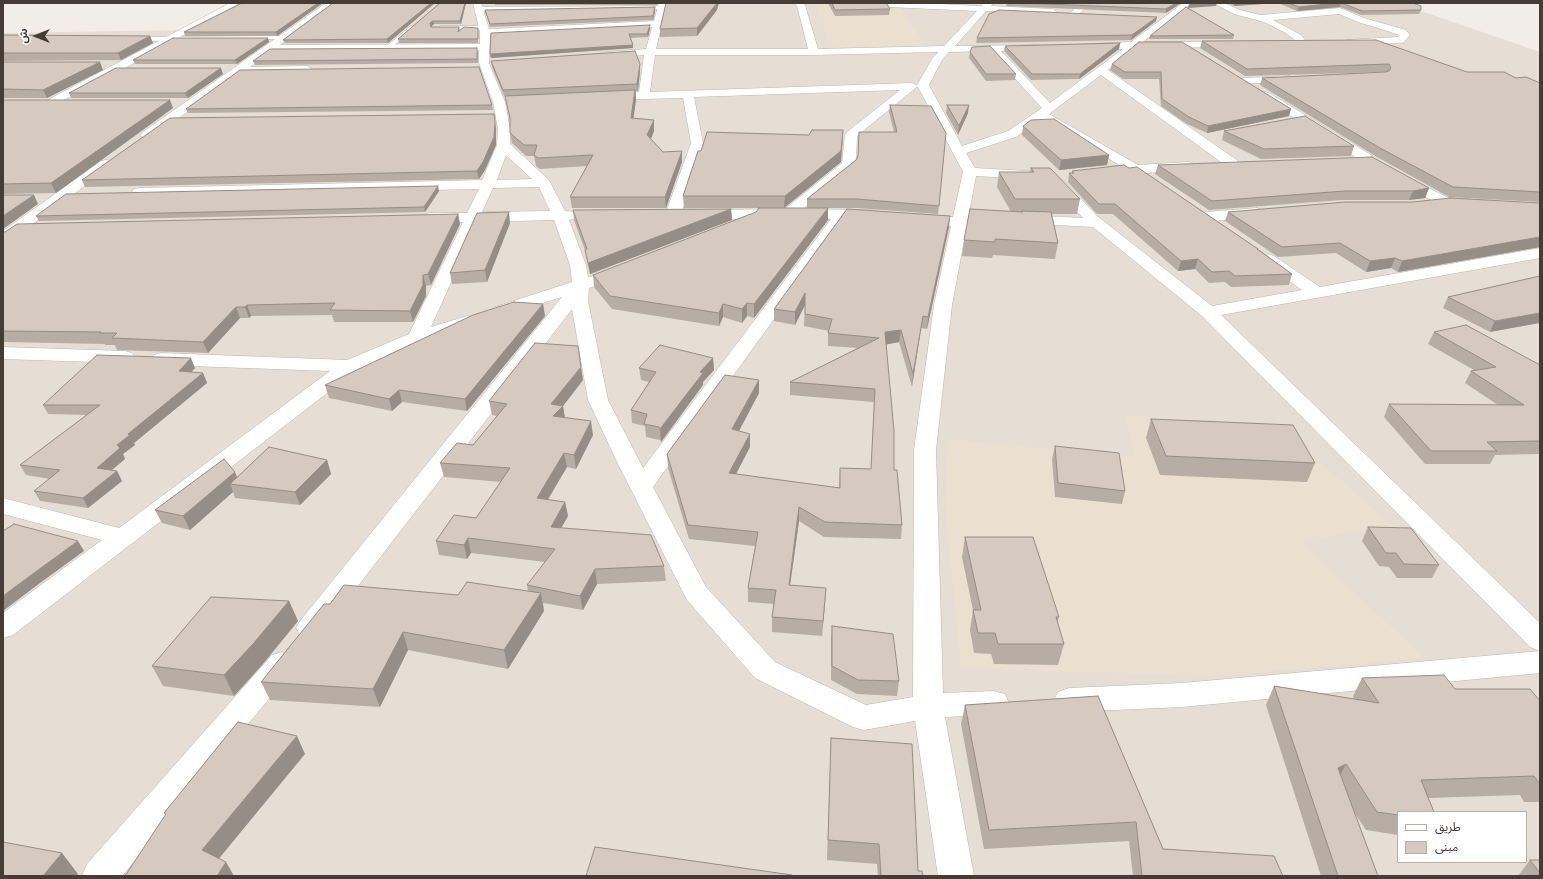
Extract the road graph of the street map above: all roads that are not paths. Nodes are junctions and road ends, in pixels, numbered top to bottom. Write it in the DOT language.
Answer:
graph roads {
  1 [pos="236,3"];
  2 [pos="332,3"];
  3 [pos="799,3"];
  4 [pos="866,3"];
  5 [pos="1086,3"];
  6 [pos="1188,3"];
  7 [pos="1217,3"];
  8 [pos="663,5"];
  9 [pos="987,6"];
  10 [pos="1066,13"];
  11 [pos="1089,14"];
  12 [pos="1152,18"];
  13 [pos="1167,18"];
  14 [pos="1261,18"];
  15 [pos="418,23"];
  16 [pos="658,24"];
  17 [pos="434,28"];
  18 [pos="171,38"];
  19 [pos="284,38"];
  20 [pos="125,39"];
  21 [pos="483,42"];
  22 [pos="1339,42"];
  23 [pos="1309,43"];
  24 [pos="1134,44"];
  25 [pos="1184,44"];
  26 [pos="1244,44"];
  27 [pos="1079,46"];
  28 [pos="389,47"];
  29 [pos="1048,47"];
  30 [pos="269,48"];
  31 [pos="993,48"];
  32 [pos="946,50"];
  33 [pos="650,52"];
  34 [pos="814,52"];
  35 [pos="595,55"];
  36 [pos="1204,56"];
  37 [pos="101,65"];
  38 [pos="120,67"];
  39 [pos="139,69"];
  40 [pos="225,69"];
  41 [pos="239,69"];
  42 [pos="318,69"];
  43 [pos="1101,70"];
  44 [pos="1298,79"];
  45 [pos="918,86"];
  46 [pos="644,95"];
  47 [pos="688,95"];
  48 [pos="591,97"];
  49 [pos="72,104"];
  50 [pos="166,104"];
  51 [pos="190,104"];
  52 [pos="1045,111"];
  53 [pos="194,118"];
  54 [pos="170,119"];
  55 [pos="1304,119"];
  56 [pos="1288,122"];
  57 [pos="1213,137"];
  58 [pos="1198,140"];
  59 [pos="139,141"];
  60 [pos="503,145"];
  61 [pos="960,151"];
  62 [pos="114,159"];
  63 [pos="1348,161"];
  64 [pos="1371,161"];
  65 [pos="1233,164"];
  66 [pos="1248,164"];
  67 [pos="1134,168"];
  68 [pos="970,172"];
  69 [pos="1097,172"];
  70 [pos="1154,181"];
  71 [pos="544,183"];
  72 [pos="488,184"];
  73 [pos="127,193"];
  74 [pos="88,194"];
  75 [pos="62,196"];
  76 [pos="31,198"];
  77 [pos="1446,202"];
  78 [pos="1424,204"];
  79 [pos="1481,204"];
  80 [pos="1193,208"];
  81 [pos="1274,211"];
  82 [pos="789,213"];
  83 [pos="765,214"];
  84 [pos="842,214"];
  85 [pos="560,215"];
  86 [pos="590,215"];
  87 [pos="1206,216"];
  88 [pos="473,217"];
  89 [pos="889,217"];
  90 [pos="417,218"];
  91 [pos="905,218"];
  92 [pos="966,219"];
  93 [pos="1009,220"];
  94 [pos="1096,223"];
  95 [pos="41,227"];
  96 [pos="1226,230"];
  97 [pos="8,233"];
  98 [pos="714,234"];
  99 [pos="1259,252"];
  100 [pos="1540,253"];
  101 [pos="611,274"];
  102 [pos="581,285"];
  103 [pos="1318,293"];
  104 [pos="1208,312"];
  105 [pos="417,338"];
  106 [pos="3,353"];
  107 [pos="350,366"];
  108 [pos="641,487"];
  109 [pos="3,506"];
  110 [pos="123,537"];
  111 [pos="3,628"];
  112 [pos="1540,640"];
  113 [pos="1540,662"];
  114 [pos="1047,701"];
  115 [pos="1015,702"];
  116 [pos="928,706"];
  117 [pos="100,876"];
  118 [pos="956,876"];
  1 -- 18 [label="street"];
  2 -- 19 [label="street"];
  3 -- 34 [label="street"];
  4 -- 9 [label="street"];
  5 -- 10 [label="street"];
  6 -- 13 [label="street"];
  7 -- 14 [label="street"];
  8 -- 16 [label="street"];
  8 -- 21 [label="lane"];
  9 -- 10 [label="street"];
  9 -- 32 [label="street"];
  10 -- 11 [label="street"];
  12 -- 13 [label="street"];
  13 -- 24 [label="street"];
  14 -- 22 [label="street"];
  14 -- 23 [label="street"];
  15 -- 28 [label="lane"];
  16 -- 21 [label="street"];
  16 -- 33 [label="street"];
  17 -- 21 [label="lane"];
  18 -- 19 [label="lane"];
  18 -- 20 [label="lane"];
  18 -- 38 [label="street"];
  19 -- 30 [label="street"];
  21 -- 28 [label="street"];
  21 -- 60 [label="street"];
  24 -- 25 [label="street"];
  24 -- 27 [label="street"];
  24 -- 43 [label="street"];
  25 -- 26 [label="street"];
  25 -- 36 [label="street"];
  28 -- 30 [label="street"];
  29 -- 31 [label="street"];
  30 -- 41 [label="street"];
  31 -- 32 [label="street"];
  31 -- 52 [label="street"];
  32 -- 34 [label="street"];
  32 -- 45 [label="street"];
  33 -- 34 [label="street"];
  33 -- 35 [label="street"];
  33 -- 46 [label="street"];
  37 -- 38 [label="street"];
  38 -- 39 [label="street"];
  38 -- 49 [label="street"];
  40 -- 41 [label="street"];
  41 -- 42 [label="street"];
  41 -- 51 [label="street"];
  43 -- 52 [label="street"];
  43 -- 58 [label="street"];
  44 -- 55 [label="street"];
  45 -- 47 [label="street"];
  45 -- 61 [label="street"];
  45 -- 82 [label="street"];
  46 -- 47 [label="street"];
  46 -- 48 [label="street"];
  47 -- 83 [label="street"];
  50 -- 51 [label="street"];
  51 -- 54 [label="street"];
  52 -- 61 [label="street"];
  52 -- 67 [label="street"];
  53 -- 54 [label="street"];
  54 -- 59 [label="street"];
  55 -- 56 [label="street"];
  55 -- 64 [label="street"];
  57 -- 58 [label="street"];
  58 -- 65 [label="street"];
  60 -- 71 [label="street"];
  60 -- 72 [label="street"];
  61 -- 68 [label="street"];
  62 -- 75 [label="street"];
  63 -- 64 [label="street"];
  64 -- 77 [label="street"];
  65 -- 66 [label="street"];
  65 -- 67 [label="street"];
  67 -- 69 [label="street"];
  67 -- 70 [label="street"];
  68 -- 92 [label="street"];
  68 -- 94 [label="street"];
  71 -- 72 [label="street"];
  71 -- 85 [label="street"];
  72 -- 73 [label="street"];
  72 -- 88 [label="street"];
  74 -- 75 [label="street"];
  75 -- 76 [label="street"];
  75 -- 97 [label="street"];
  77 -- 78 [label="street"];
  77 -- 79 [label="street"];
  80 -- 87 [label="street"];
  81 -- 87 [label="street"];
  82 -- 83 [label="street"];
  82 -- 84 [label="street"];
  83 -- 98 [label="street"];
  84 -- 89 [label="street"];
  84 -- 108 [label="street"];
  85 -- 86 [label="street"];
  85 -- 88 [label="street"];
  85 -- 102 [label="street"];
  87 -- 96 [label="street"];
  88 -- 90 [label="street"];
  88 -- 105 [label="street"];
  91 -- 92 [label="street"];
  92 -- 116 [label="street"];
  93 -- 94 [label="street"];
  94 -- 104 [label="street"];
  95 -- 97 [label="street"];
  99 -- 103 [label="street"];
  100 -- 103 [label="street"];
  101 -- 102 [label="street"];
  102 -- 105 [label="street"];
  102 -- 108 [label="street"];
  102 -- 117 [label="street"];
  103 -- 104 [label="street"];
  104 -- 112 [label="street"];
  105 -- 107 [label="street"];
  106 -- 107 [label="street"];
  107 -- 110 [label="street"];
  108 -- 116 [label="street"];
  109 -- 110 [label="street"];
  110 -- 111 [label="street"];
  113 -- 114 [label="street"];
  115 -- 116 [label="street"];
  116 -- 118 [label="street"];
}
